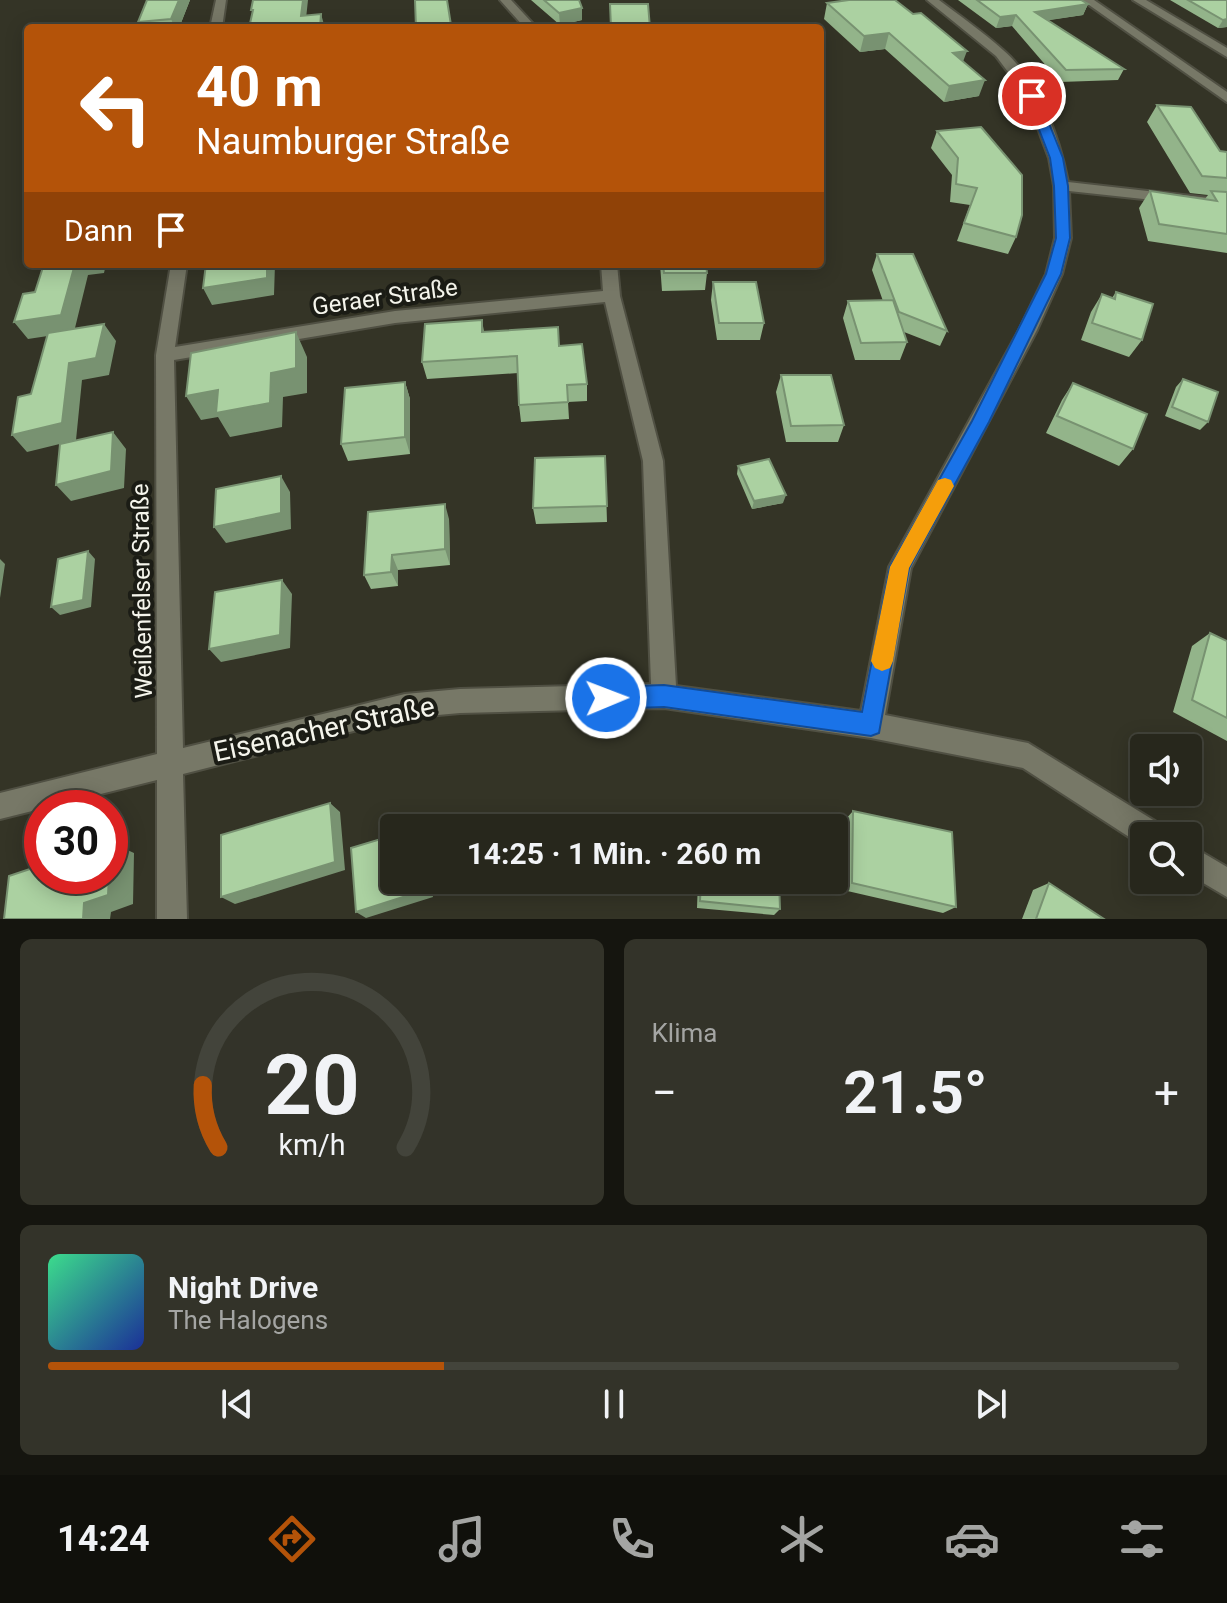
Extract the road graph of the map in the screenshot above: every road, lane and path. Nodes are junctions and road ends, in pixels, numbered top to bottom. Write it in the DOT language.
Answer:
graph roads {
  1 [pos="221,0"];
  2 [pos="505,0"];
  3 [pos="932,0"];
  4 [pos="1087,0"];
  5 [pos="1138,0"];
  6 [pos="217,24"];
  7 [pos="527,24"];
  8 [pos="1227,53"];
  9 [pos="1227,98"];
  10 [pos="1061,186"];
  11 [pos="1227,204"];
  12 [pos="178,268"];
  13 [pos="609,268"];
  14 [pos="612,296"];
  15 [pos="165,355"];
  16 [pos="664,696"];
  17 [pos="871,725"];
  18 [pos="171,765"];
  19 [pos="0,806"];
  20 [pos="1131,822"];
  21 [pos="1202,867"];
  22 [pos="1227,883"];
  23 [pos="172,919"];
  1 -- 6 [label="street"];
  2 -- 7 [label="street"];
  3 -- 10 [label="street"];
  4 -- 9 [label="street"];
  5 -- 8 [label="street"];
  10 -- 11 [label="street"];
  10 -- 17 [label="street"];
  12 -- 15 [label="street, Weißenfelser Straße"];
  13 -- 14 [label="street"];
  14 -- 15 [label="street, Geraer Straße"];
  14 -- 16 [label="street"];
  15 -- 18 [label="street, Weißenfelser Straße"];
  16 -- 17 [label="street, Eisenacher Straße"];
  16 -- 18 [label="street, Eisenacher Straße"];
  17 -- 20 [label="street, Eisenacher Straße"];
  18 -- 19 [label="street, Eisenacher Straße"];
  18 -- 23 [label="street, Weißenfelser Straße"];
  21 -- 22 [label="street"];
}
